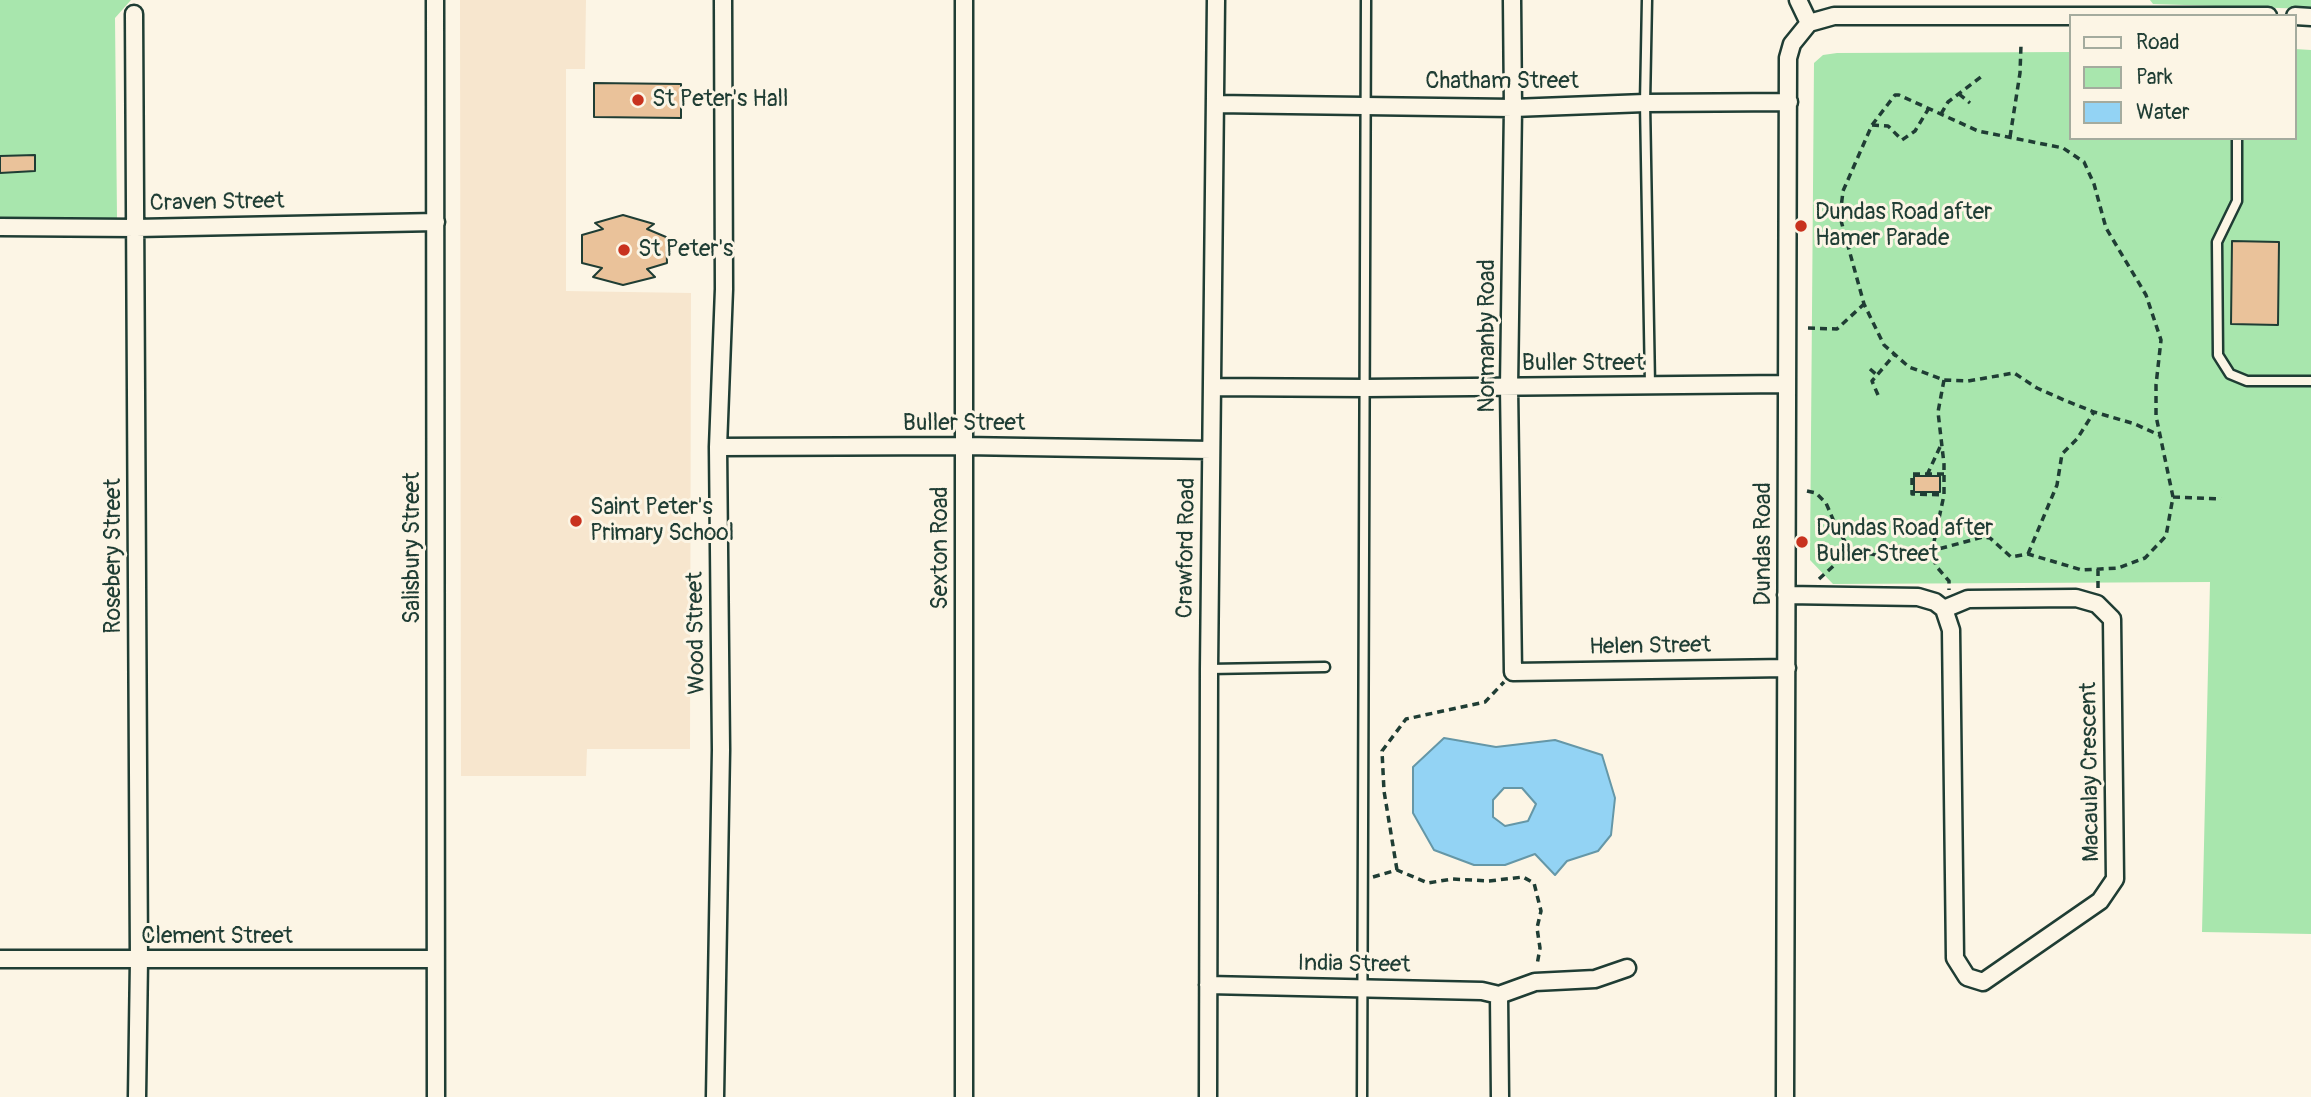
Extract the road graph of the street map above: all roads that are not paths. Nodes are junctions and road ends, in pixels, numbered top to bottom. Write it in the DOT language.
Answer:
graph roads {
  1 [pos="435,0"];
  2 [pos="723,0"];
  3 [pos="964,0"];
  4 [pos="1216,0"];
  5 [pos="1366,0"];
  6 [pos="1512,0"];
  7 [pos="1647,0"];
  8 [pos="1798,0"];
  9 [pos="2120,7"];
  10 [pos="134,14"];
  11 [pos="2223,14"];
  12 [pos="1809,23"];
  13 [pos="1789,102"];
  14 [pos="1644,103"];
  15 [pos="1215,104"];
  16 [pos="1366,104"];
  17 [pos="1513,108"];
  18 [pos="2237,140"];
  19 [pos="436,222"];
  20 [pos="0,227"];
  21 [pos="136,228"];
  22 [pos="2311,381"];
  23 [pos="1787,384"];
  24 [pos="1650,386"];
  25 [pos="1212,387"];
  26 [pos="1509,387"];
  27 [pos="1365,388"];
  28 [pos="964,446"];
  29 [pos="718,447"];
  30 [pos="1211,450"];
  31 [pos="1786,595"];
  32 [pos="1944,609"];
  33 [pos="1325,667"];
  34 [pos="1209,668"];
  35 [pos="1787,668"];
  36 [pos="1513,673"];
  37 [pos="435,958"];
  38 [pos="0,959"];
  39 [pos="139,960"];
  40 [pos="1627,968"];
  41 [pos="1208,985"];
  42 [pos="1363,988"];
  43 [pos="1499,995"];
  44 [pos="137,1097"];
  45 [pos="436,1097"];
  46 [pos="715,1097"];
  47 [pos="964,1097"];
  48 [pos="1209,1097"];
  49 [pos="1362,1097"];
  50 [pos="1500,1097"];
  51 [pos="1785,1097"];
  1 -- 19 [label="street, Salisbury Street"];
  2 -- 29 [label="street, Wood Street"];
  3 -- 28 [label="street, Sexton Road"];
  4 -- 15 [label="street, Crawford Road"];
  5 -- 16 [label="lane"];
  6 -- 17 [label="street, Normanby Road"];
  7 -- 14 [label="lane"];
  8 -- 12 [label="street"];
  9 -- 11 [label="street"];
  9 -- 12 [label="street"];
  10 -- 21 [label="street, Rosebery Street"];
  12 -- 13 [label="street, Dundas Road"];
  13 -- 14 [label="street, Chatham Street"];
  13 -- 23 [label="street, Dundas Road"];
  14 -- 17 [label="street, Chatham Street"];
  14 -- 24 [label="lane"];
  15 -- 16 [label="street, Chatham Street"];
  15 -- 25 [label="street, Crawford Road"];
  16 -- 17 [label="street, Chatham Street"];
  16 -- 27 [label="lane"];
  17 -- 26 [label="street, Normanby Road"];
  18 -- 22 [label="lane"];
  19 -- 21 [label="street, Craven Street"];
  19 -- 37 [label="street, Salisbury Street"];
  20 -- 21 [label="street, Craven Street"];
  21 -- 39 [label="street, Rosebery Street"];
  23 -- 24 [label="street, Buller Street"];
  23 -- 31 [label="street, Dundas Road"];
  24 -- 26 [label="street, Buller Street"];
  25 -- 27 [label="street, Buller Street"];
  25 -- 30 [label="street, Crawford Road"];
  26 -- 27 [label="street, Buller Street"];
  26 -- 36 [label="street, Normanby Road"];
  27 -- 42 [label="lane"];
  28 -- 29 [label="street, Buller Street"];
  28 -- 30 [label="street, Buller Street"];
  28 -- 47 [label="street, Sexton Road"];
  29 -- 46 [label="street, Wood Street"];
  30 -- 34 [label="street, Crawford Road"];
  31 -- 32 [label="street"];
  31 -- 35 [label="street, Dundas Road"];
  32 -- 32 [label="street, Macaulay Crescent"];
  33 -- 34 [label="lane"];
  34 -- 41 [label="street, Crawford Road"];
  35 -- 36 [label="street, Helen Street"];
  35 -- 51 [label="street, Dundas Road"];
  37 -- 39 [label="street, Clement Street"];
  37 -- 45 [label="street, Salisbury Street"];
  38 -- 39 [label="street, Clement Street"];
  39 -- 44 [label="street, Rosebery Street"];
  40 -- 43 [label="street"];
  41 -- 42 [label="street, India Street"];
  41 -- 48 [label="street, Crawford Road"];
  42 -- 43 [label="street, India Street"];
  42 -- 49 [label="lane"];
  43 -- 50 [label="street"];
}
